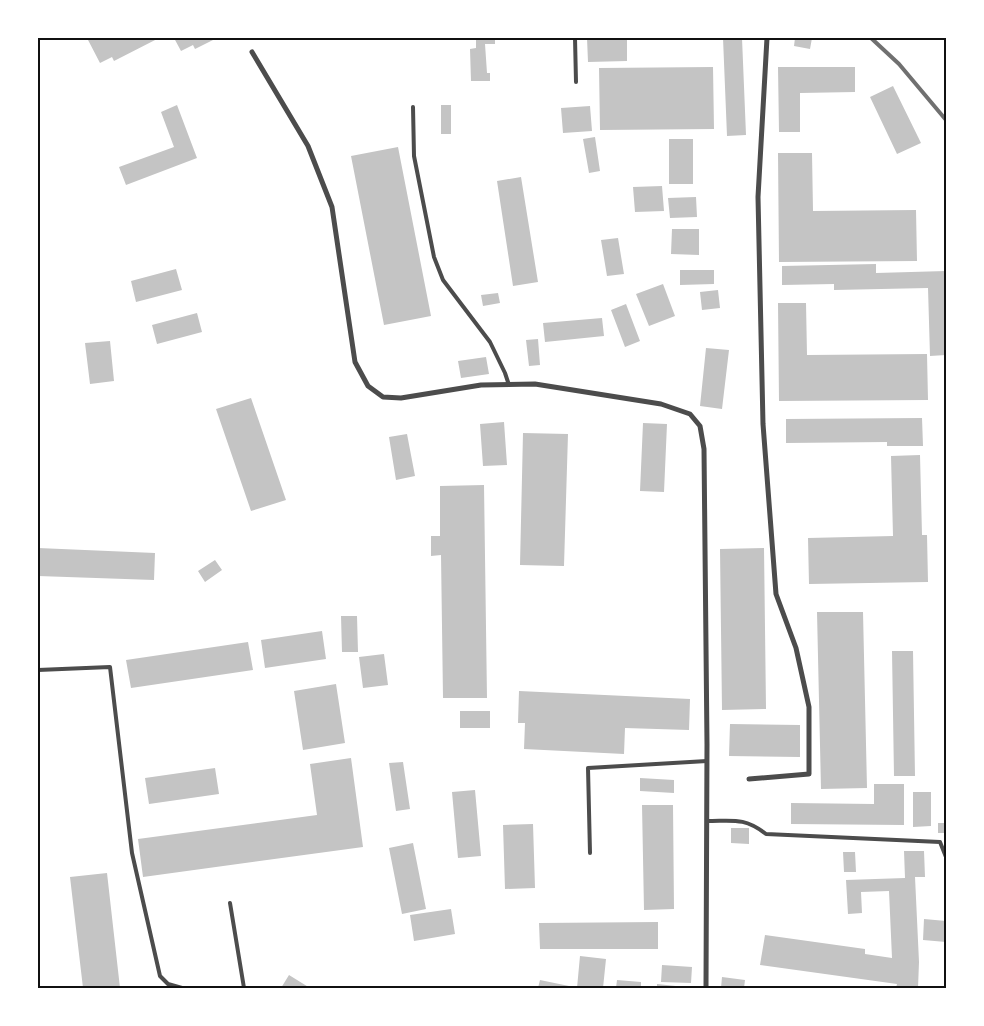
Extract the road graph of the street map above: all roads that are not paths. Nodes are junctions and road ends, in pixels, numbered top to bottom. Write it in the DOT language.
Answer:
graph roads {
  1 [pos="575,38"];
  2 [pos="767,38"];
  3 [pos="252,52"];
  4 [pos="576,82"];
  5 [pos="413,107"];
  6 [pos="509,385"];
  7 [pos="38,670"];
  8 [pos="707,761"];
  9 [pos="749,779"];
  10 [pos="707,821"];
  11 [pos="590,853"];
  12 [pos="946,857"];
  13 [pos="946,881"];
  14 [pos="946,898"];
  15 [pos="230,902"];
  16 [pos="182,988"];
  17 [pos="244,988"];
  18 [pos="706,988"];
  1 -- 4 [label="lane"];
  2 -- 9 [label="street"];
  3 -- 6 [label="street"];
  5 -- 6 [label="lane"];
  6 -- 8 [label="street"];
  7 -- 16 [label="lane"];
  8 -- 10 [label="street"];
  8 -- 11 [label="lane"];
  10 -- 12 [label="lane"];
  10 -- 18 [label="street"];
  13 -- 14 [label="lane"];
  15 -- 17 [label="lane"];
}
